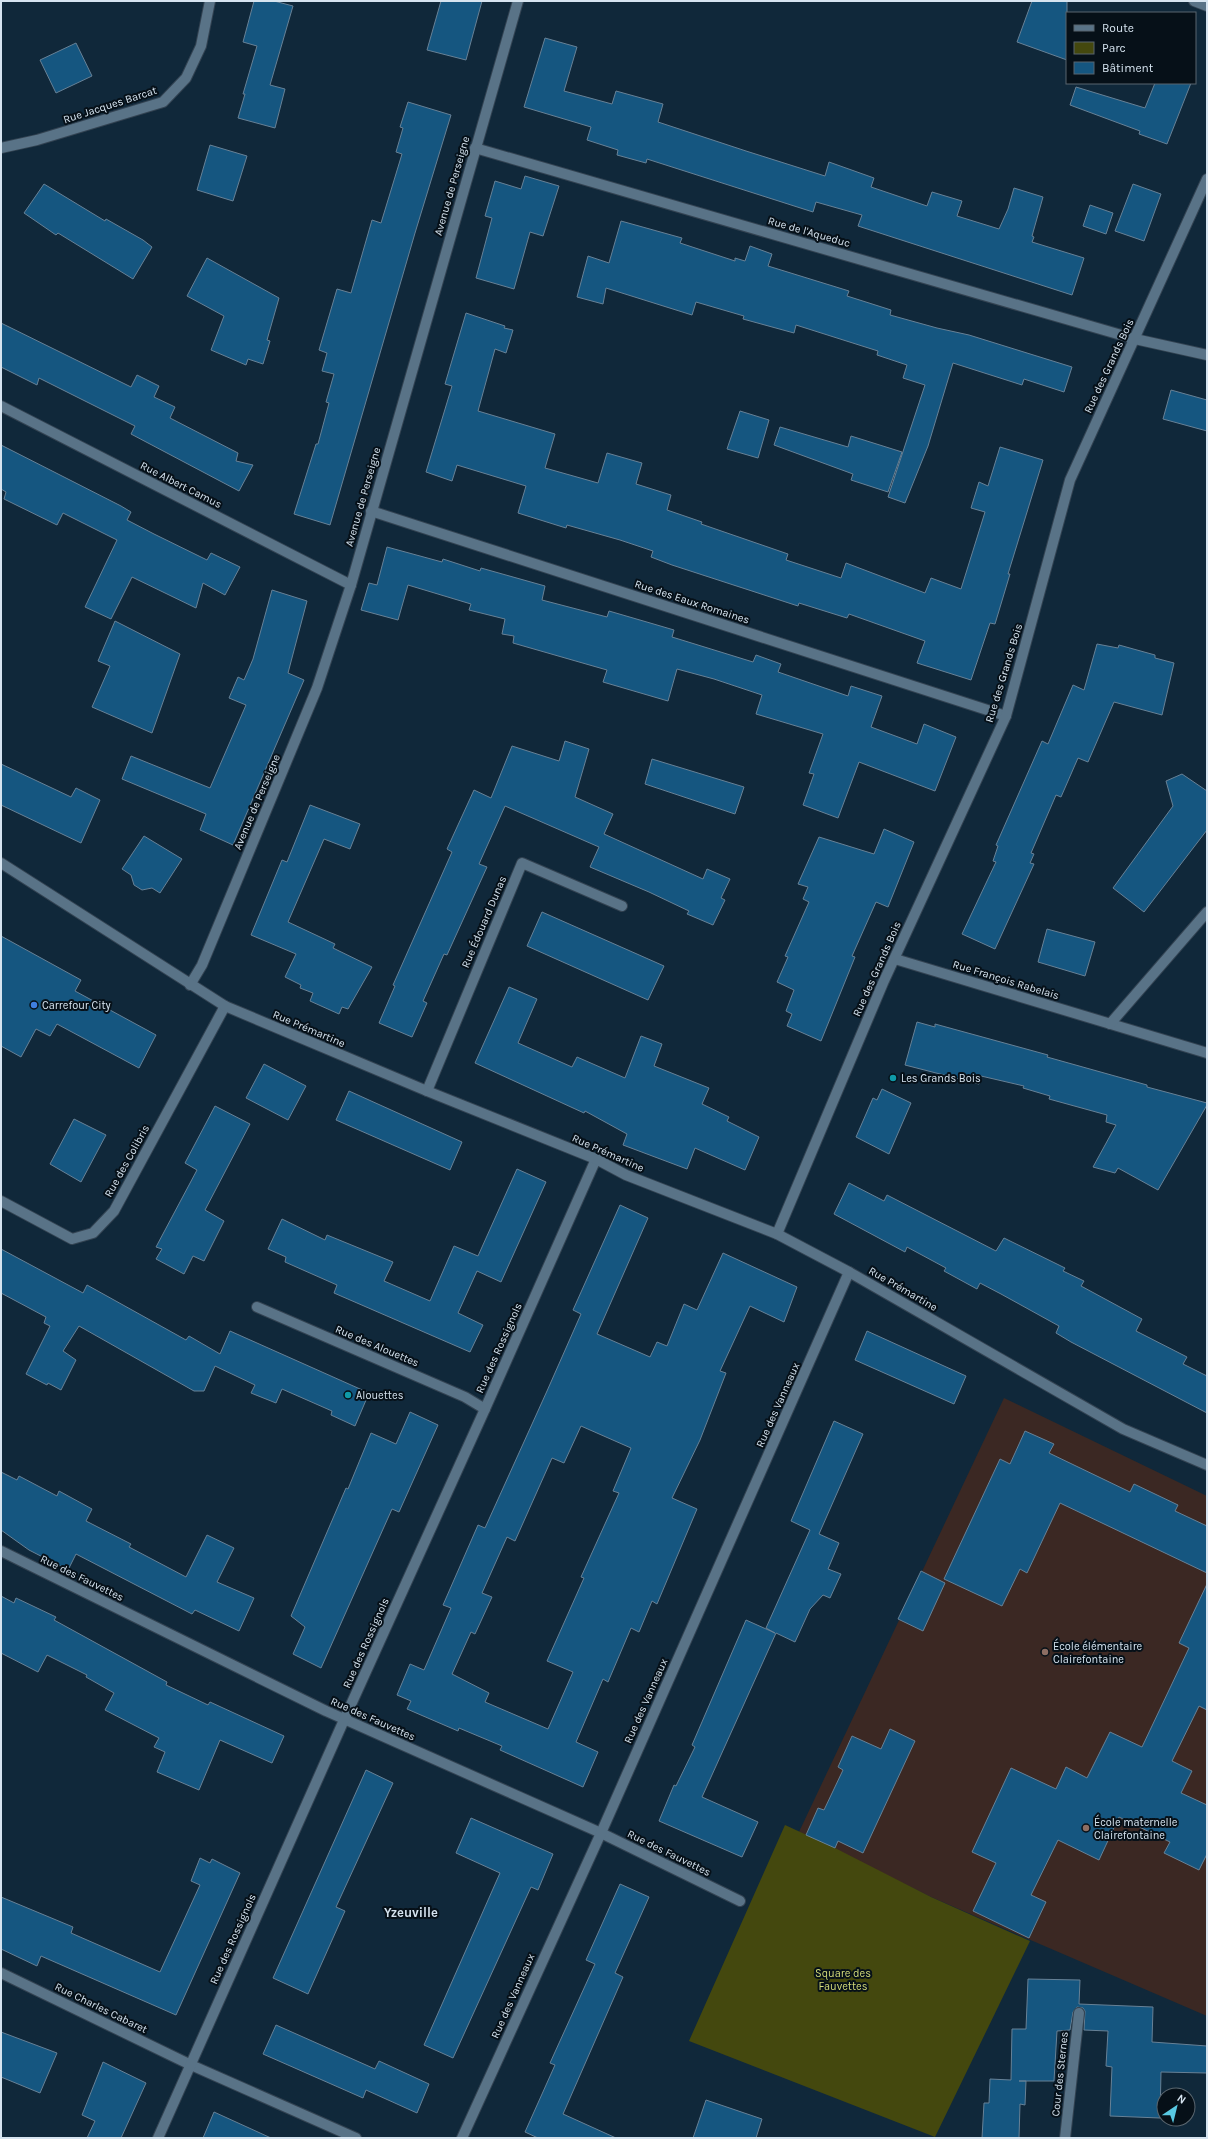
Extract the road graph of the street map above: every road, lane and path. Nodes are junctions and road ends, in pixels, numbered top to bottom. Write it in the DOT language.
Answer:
graph roads {
  1 [pos="210,1"];
  2 [pos="518,1"];
  3 [pos="1194,1"];
  4 [pos="1207,6"];
  5 [pos="1,148"];
  6 [pos="475,148"];
  7 [pos="1207,179"];
  8 [pos="1135,339"];
  9 [pos="1207,355"];
  10 [pos="1,406"];
  11 [pos="371,511"];
  12 [pos="351,585"];
  13 [pos="1006,716"];
  14 [pos="1,863"];
  15 [pos="622,906"];
  16 [pos="1207,912"];
  17 [pos="895,959"];
  18 [pos="190,985"];
  19 [pos="224,1006"];
  20 [pos="1110,1024"];
  21 [pos="1207,1053"];
  22 [pos="427,1091"];
  23 [pos="596,1159"];
  24 [pos="1,1202"];
  25 [pos="777,1234"];
  26 [pos="849,1272"];
  27 [pos="257,1307"];
  28 [pos="485,1409"];
  29 [pos="1207,1465"];
  30 [pos="1,1551"];
  31 [pos="344,1720"];
  32 [pos="601,1833"];
  33 [pos="740,1901"];
  34 [pos="1,1973"];
  35 [pos="1079,2013"];
  36 [pos="191,2065"];
  37 [pos="158,2138"];
  38 [pos="356,2138"];
  39 [pos="462,2138"];
  40 [pos="1065,2138"];
  1 -- 5 [label="street, Rue Jacques Barcat"];
  2 -- 6 [label="street, Avenue de Perseigne"];
  3 -- 4 [label="street"];
  6 -- 8 [label="street, Rue de l'Aqueduc"];
  6 -- 11 [label="street, Avenue de Perseigne"];
  7 -- 8 [label="street, Rue des Grands Bois"];
  8 -- 9 [label="street, Rue de l'Aqueduc"];
  8 -- 13 [label="street, Rue des Grands Bois"];
  10 -- 12 [label="street, Rue Albert Camus"];
  11 -- 12 [label="street, Avenue de Perseigne"];
  11 -- 13 [label="street, Rue des Eaux Romaines"];
  12 -- 18 [label="street, Avenue de Perseigne"];
  13 -- 17 [label="street, Rue des Grands Bois"];
  14 -- 18 [label="street, Rue Prémartine"];
  15 -- 22 [label="street, Rue Édouard Dunas"];
  16 -- 20 [label="street"];
  17 -- 20 [label="street, Rue François Rabelais"];
  17 -- 25 [label="street, Rue des Grands Bois"];
  18 -- 19 [label="street, Rue Prémartine"];
  19 -- 22 [label="street, Rue Prémartine"];
  19 -- 24 [label="street, Rue des Colibris"];
  20 -- 21 [label="street, Rue François Rabelais"];
  22 -- 23 [label="street, Rue Prémartine"];
  23 -- 25 [label="street, Rue Prémartine"];
  23 -- 28 [label="street, Rue des Rossignols"];
  25 -- 26 [label="street, Rue Prémartine"];
  26 -- 29 [label="street, Rue Prémartine"];
  26 -- 32 [label="street, Rue des Vanneaux"];
  27 -- 28 [label="street, Rue des Alouettes"];
  28 -- 31 [label="street, Rue des Rossignols"];
  30 -- 31 [label="street, Rue des Fauvettes"];
  31 -- 32 [label="street, Rue des Fauvettes"];
  31 -- 36 [label="street, Rue des Rossignols"];
  32 -- 33 [label="street, Rue des Fauvettes"];
  32 -- 39 [label="street, Rue des Vanneaux"];
  34 -- 36 [label="street, Rue Charles Cabaret"];
  35 -- 40 [label="street, Cour des Sternes"];
  36 -- 37 [label="street, Rue des Rossignols"];
  36 -- 38 [label="street"];
}
